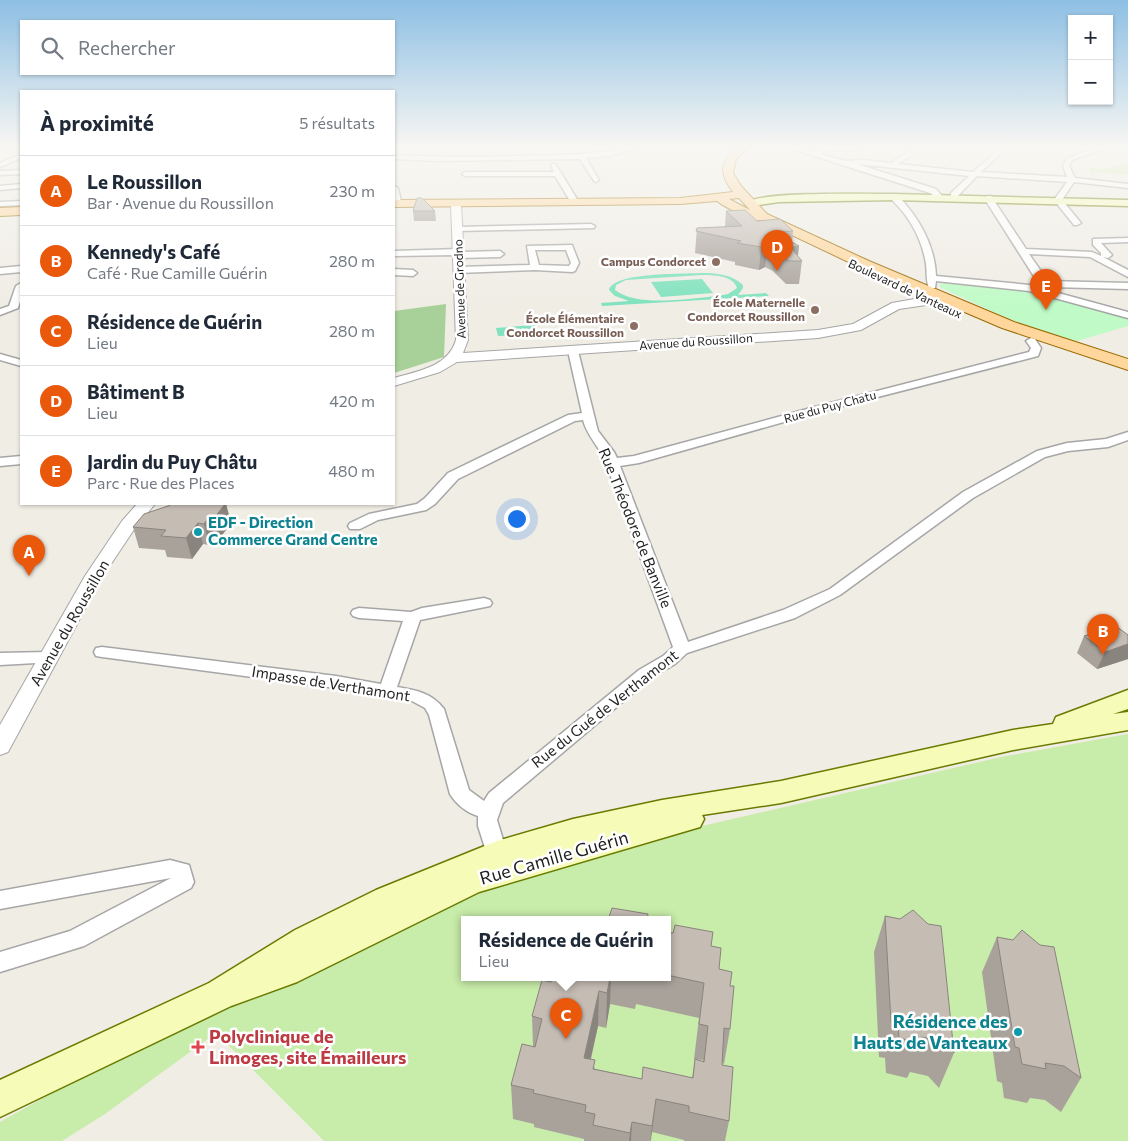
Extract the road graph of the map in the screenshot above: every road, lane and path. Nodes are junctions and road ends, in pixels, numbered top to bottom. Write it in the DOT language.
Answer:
graph roads {
  1 [pos="573,199"];
  2 [pos="743,199"];
  3 [pos="748,199"];
  4 [pos="896,199"];
  5 [pos="989,199"];
  6 [pos="1032,199"];
  7 [pos="727,200"];
  8 [pos="1058,200"];
  9 [pos="575,202"];
  10 [pos="20,203"];
  11 [pos="1128,203"];
  12 [pos="396,204"];
  13 [pos="456,204"];
  14 [pos="0,209"];
  15 [pos="20,211"];
  16 [pos="1077,223"];
  17 [pos="591,226"];
  18 [pos="458,229"];
  19 [pos="1128,240"];
  20 [pos="1024,252"];
  21 [pos="395,254"];
  22 [pos="458,254"];
  23 [pos="500,254"];
  24 [pos="1092,255"];
  25 [pos="535,267"];
  26 [pos="20,269"];
  27 [pos="458,270"];
  28 [pos="0,271"];
  29 [pos="395,272"];
  30 [pos="413,274"];
  31 [pos="1128,274"];
  32 [pos="933,278"];
  33 [pos="1128,286"];
  34 [pos="1046,288"];
  35 [pos="912,289"];
  36 [pos="20,292"];
  37 [pos="931,298"];
  38 [pos="17,308"];
  39 [pos="0,312"];
  40 [pos="1128,315"];
  41 [pos="1031,341"];
  42 [pos="462,345"];
  43 [pos="573,350"];
  44 [pos="0,357"];
  45 [pos="454,358"];
  46 [pos="20,362"];
  47 [pos="1128,365"];
  48 [pos="0,367"];
  49 [pos="1128,372"];
  50 [pos="395,382"];
  51 [pos="589,415"];
  52 [pos="1128,436"];
  53 [pos="20,460"];
  54 [pos="0,462"];
  55 [pos="610,463"];
  56 [pos="145,505"];
  57 [pos="355,526"];
  58 [pos="484,602"];
  59 [pos="359,612"];
  60 [pos="413,617"];
  61 [pos="682,648"];
  62 [pos="102,652"];
  63 [pos="48,658"];
  64 [pos="0,659"];
  65 [pos="387,692"];
  66 [pos="1128,700"];
  67 [pos="1128,721"];
  68 [pos="1013,740"];
  69 [pos="0,746"];
  70 [pos="781,792"];
  71 [pos="488,809"];
  72 [pos="496,853"];
  73 [pos="471,882"];
  74 [pos="0,900"];
  75 [pos="0,962"];
  76 [pos="221,994"];
  77 [pos="0,1099"];
  1 -- 9 [label="street"];
  2 -- 7 [label="main road"];
  3 -- 35 [label="main road, Boulevard de Vanteaux"];
  4 -- 32 [label="street"];
  5 -- 20 [label="street"];
  6 -- 8 [label="main road"];
  7 -- 9 [label="main road"];
  7 -- 35 [label="main road, Boulevard de Vanteaux"];
  8 -- 11 [label="main road"];
  8 -- 16 [label="street"];
  9 -- 13 [label="main road"];
  10 -- 14 [label="street"];
  12 -- 13 [label="main road"];
  13 -- 18 [label="street, Avenue de Grodno"];
  14 -- 15 [label="main road"];
  17 -- 18 [label="street"];
  18 -- 22 [label="street, Avenue de Grodno"];
  19 -- 24 [label="street"];
  20 -- 24 [label="street"];
  20 -- 34 [label="street"];
  21 -- 22 [label="street"];
  22 -- 23 [label="street"];
  22 -- 27 [label="street, Avenue de Grodno"];
  24 -- 31 [label="street"];
  25 -- 25 [label="street"];
  25 -- 27 [label="street"];
  26 -- 28 [label="street"];
  27 -- 42 [label="street, Avenue de Grodno"];
  29 -- 30 [label="street"];
  32 -- 34 [label="street"];
  32 -- 35 [label="street"];
  32 -- 37 [label="street"];
  33 -- 34 [label="street"];
  34 -- 40 [label="street"];
  35 -- 37 [label="main road, Boulevard de Vanteaux"];
  36 -- 38 [label="street"];
  37 -- 41 [label="main road, Boulevard de Vanteaux"];
  37 -- 43 [label="street, Avenue du Roussillon"];
  37 -- 47 [label="main road, Boulevard de Vanteaux"];
  38 -- 39 [label="street"];
  41 -- 49 [label="main road, Boulevard de Vanteaux"];
  41 -- 55 [label="street, Rue du Puy Chatu"];
  42 -- 45 [label="street, Avenue du Roussillon"];
  43 -- 45 [label="street, Avenue du Roussillon"];
  43 -- 51 [label="street, Rue Théodore de Banville"];
  44 -- 46 [label="street"];
  45 -- 50 [label="street, Avenue du Roussillon"];
  46 -- 48 [label="street"];
  51 -- 55 [label="street, Rue Théodore de Banville"];
  51 -- 57 [label="street"];
  52 -- 61 [label="street, Rue du Gué de Verthamont"];
  53 -- 54 [label="street"];
  55 -- 61 [label="street, Rue Théodore de Banville"];
  56 -- 63 [label="street, Avenue du Roussillon"];
  58 -- 60 [label="street"];
  59 -- 60 [label="street"];
  60 -- 65 [label="street"];
  61 -- 71 [label="street, Rue du Gué de Verthamont"];
  62 -- 65 [label="street, Impasse de Verthamont"];
  63 -- 64 [label="street"];
  63 -- 69 [label="street, Avenue du Roussillon"];
  65 -- 71 [label="street, Impasse de Verthamont"];
  66 -- 68 [label="main road, Rue Camille Guérin"];
  67 -- 68 [label="main road, Rue Camille Guérin"];
  68 -- 70 [label="main road, Rue Camille Guérin"];
  70 -- 72 [label="main road, Rue Camille Guérin"];
  70 -- 73 [label="main road, Rue Camille Guérin"];
  71 -- 72 [label="street"];
  72 -- 73 [label="street, Rue Camille Guérin"];
  72 -- 76 [label="main road"];
  73 -- 76 [label="main road"];
  74 -- 75 [label="street"];
  76 -- 77 [label="main road"];
}
